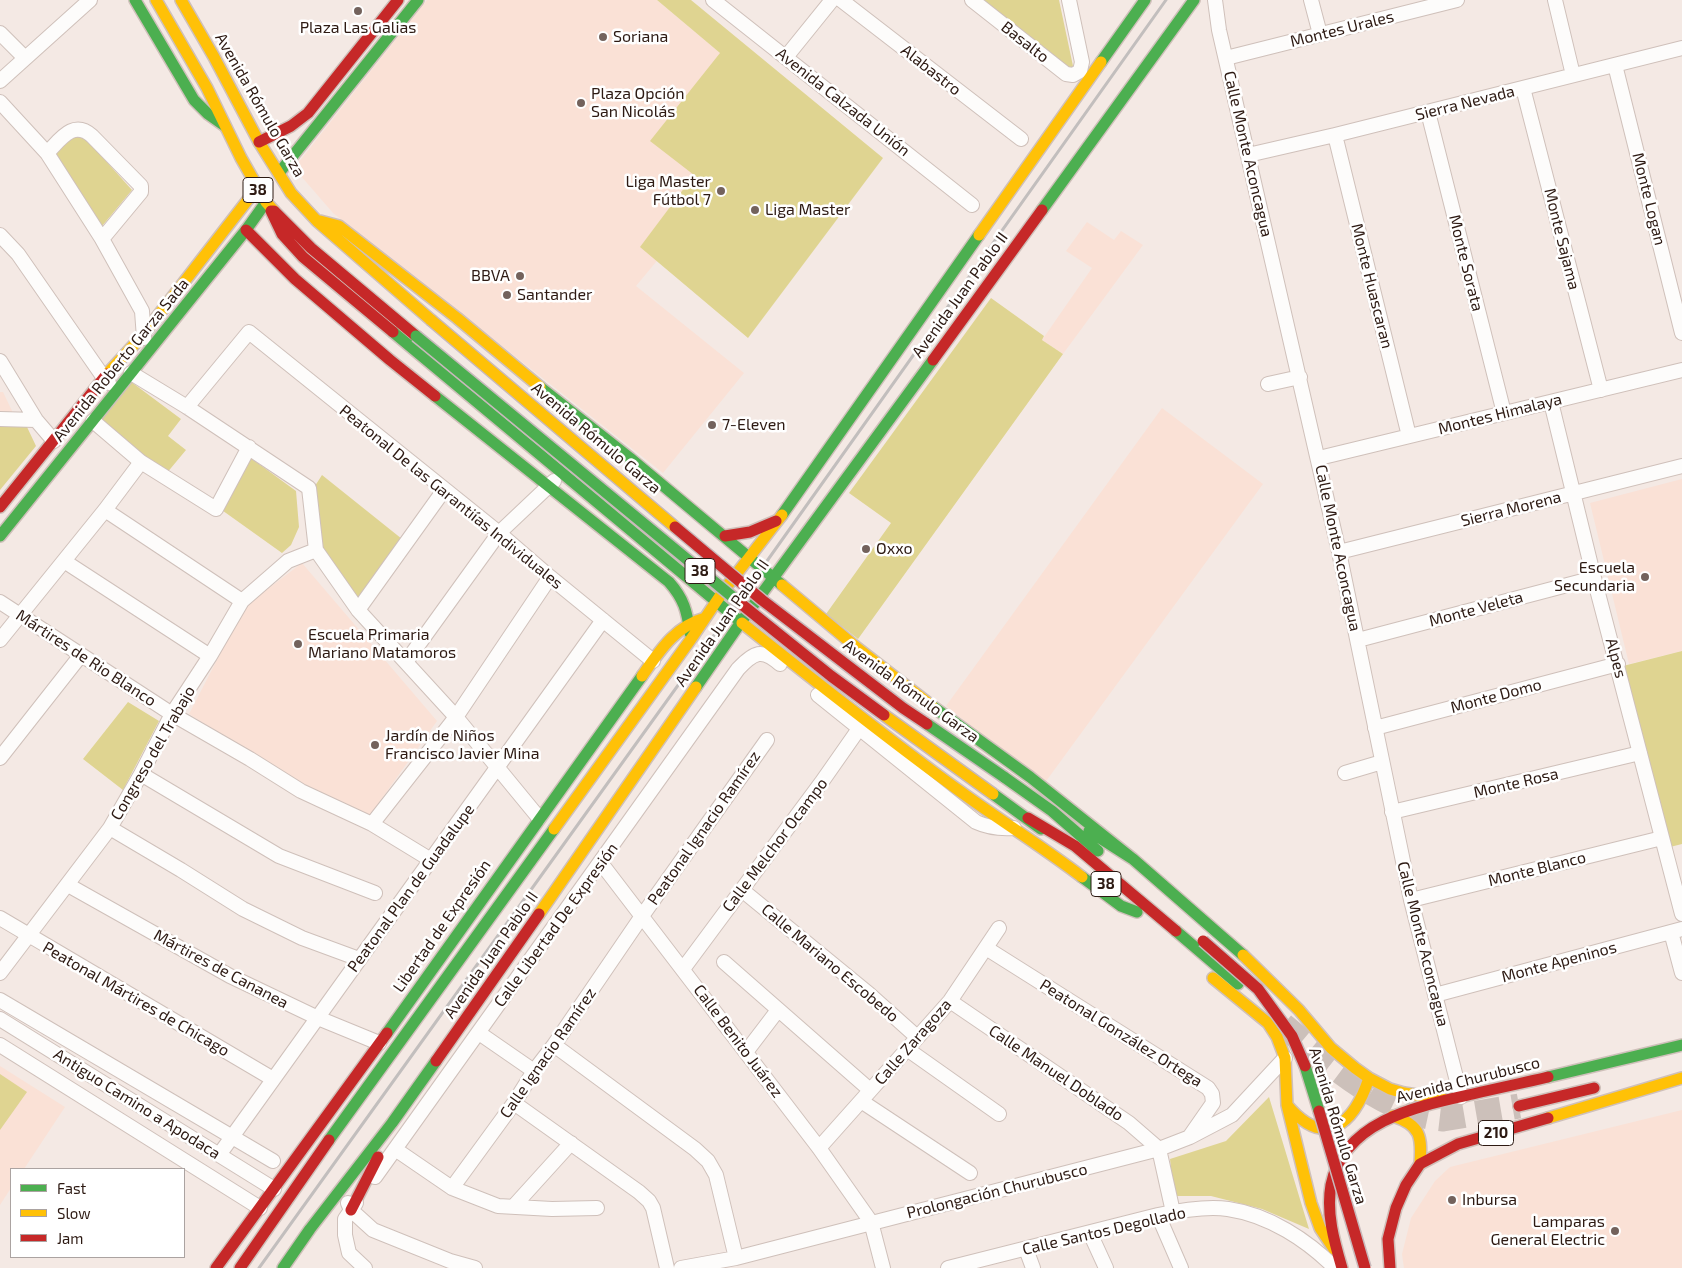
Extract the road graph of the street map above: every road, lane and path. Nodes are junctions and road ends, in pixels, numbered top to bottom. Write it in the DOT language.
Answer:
graph roads {
  1 [pos="90,0"];
  2 [pos="135,0"];
  3 [pos="156,0"];
  4 [pos="181,0"];
  5 [pos="398,0"];
  6 [pos="418,0"];
  7 [pos="713,0"];
  8 [pos="832,0"];
  9 [pos="841,0"];
  10 [pos="972,0"];
  11 [pos="1069,0"];
  12 [pos="1145,0"];
  13 [pos="1194,0"];
  14 [pos="1215,0"];
  15 [pos="1311,0"];
  16 [pos="1458,0"];
  17 [pos="1554,0"];
  18 [pos="1411,6"];
  19 [pos="0,33"];
  20 [pos="1320,34"];
  21 [pos="1682,48"];
  22 [pos="786,57"];
  23 [pos="26,58"];
  24 [pos="1226,58"];
  25 [pos="1615,65"];
  26 [pos="1573,75"];
  27 [pos="0,81"];
  28 [pos="1523,88"];
  29 [pos="0,102"];
  30 [pos="1428,112"];
  31 [pos="225,126"];
  32 [pos="1335,135"];
  33 [pos="1021,140"];
  34 [pos="259,142"];
  35 [pos="47,153"];
  36 [pos="1248,154"];
  37 [pos="279,173"];
  38 [pos="257,188"];
  39 [pos="268,204"];
  40 [pos="972,205"];
  41 [pos="317,221"];
  42 [pos="246,230"];
  43 [pos="0,235"];
  44 [pos="102,239"];
  45 [pos="1682,333"];
  46 [pos="143,335"];
  47 [pos="147,353"];
  48 [pos="0,361"];
  49 [pos="1682,370"];
  50 [pos="131,373"];
  51 [pos="1300,377"];
  52 [pos="104,378"];
  53 [pos="1268,384"];
  54 [pos="117,390"];
  55 [pos="1601,390"];
  56 [pos="1551,402"];
  57 [pos="187,407"];
  58 [pos="1504,413"];
  59 [pos="0,419"];
  60 [pos="36,420"];
  61 [pos="93,421"];
  62 [pos="1409,436"];
  63 [pos="54,441"];
  64 [pos="249,447"];
  65 [pos="630,458"];
  66 [pos="1319,458"];
  67 [pos="142,462"];
  68 [pos="1682,466"];
  69 [pos="563,472"];
  70 [pos="549,485"];
  71 [pos="444,490"];
  72 [pos="1573,492"];
  73 [pos="601,505"];
  74 [pos="0,507"];
  75 [pos="106,510"];
  76 [pos="777,521"];
  77 [pos="499,533"];
  78 [pos="0,536"];
  79 [pos="725,536"];
  80 [pos="316,550"];
  81 [pos="1340,552"];
  82 [pos="750,557"];
  83 [pos="64,561"];
  84 [pos="687,576"];
  85 [pos="550,577"];
  86 [pos="774,577"];
  87 [pos="1594,578"];
  88 [pos="242,601"];
  89 [pos="716,601"];
  90 [pos="0,602"];
  91 [pos="686,605"];
  92 [pos="358,610"];
  93 [pos="20,614"];
  94 [pos="706,617"];
  95 [pos="603,620"];
  96 [pos="741,622"];
  97 [pos="688,624"];
  98 [pos="691,639"];
  99 [pos="0,640"];
  100 [pos="1358,640"];
  101 [pos="856,647"];
  102 [pos="81,655"];
  103 [pos="210,656"];
  104 [pos="653,661"];
  105 [pos="406,662"];
  106 [pos="1618,664"];
  107 [pos="814,680"];
  108 [pos="172,714"];
  109 [pos="456,717"];
  110 [pos="862,725"];
  111 [pos="1375,728"];
  112 [pos="767,740"];
  113 [pos="1640,753"];
  114 [pos="0,758"];
  115 [pos="1382,762"];
  116 [pos="497,769"];
  117 [pos="1345,773"];
  118 [pos="141,774"];
  119 [pos="1052,811"];
  120 [pos="1392,812"];
  121 [pos="539,818"];
  122 [pos="1028,818"];
  123 [pos="372,824"];
  124 [pos="110,828"];
  125 [pos="1014,828"];
  126 [pos="1662,838"];
  127 [pos="1133,859"];
  128 [pos="431,860"];
  129 [pos="601,863"];
  130 [pos="68,885"];
  131 [pos="742,890"];
  132 [pos="375,892"];
  133 [pos="1411,900"];
  134 [pos="1137,912"];
  135 [pos="1682,914"];
  136 [pos="642,916"];
  137 [pos="0,918"];
  138 [pos="999,928"];
  139 [pos="1677,930"];
  140 [pos="27,935"];
  141 [pos="1174,944"];
  142 [pos="986,948"];
  143 [pos="359,959"];
  144 [pos="724,962"];
  145 [pos="682,969"];
  146 [pos="0,973"];
  147 [pos="1207,973"];
  148 [pos="1682,974"];
  149 [pos="1435,995"];
  150 [pos="0,1000"];
  151 [pos="950,1001"];
  152 [pos="778,1010"];
  153 [pos="1273,1017"];
  154 [pos="318,1018"];
  155 [pos="0,1019"];
  156 [pos="479,1033"];
  157 [pos="917,1037"];
  158 [pos="379,1043"];
  159 [pos="0,1045"];
  160 [pos="554,1045"];
  161 [pos="1682,1045"];
  162 [pos="907,1049"];
  163 [pos="746,1052"];
  164 [pos="1285,1058"];
  165 [pos="534,1071"];
  166 [pos="1369,1078"];
  167 [pos="1682,1078"];
  168 [pos="273,1079"];
  169 [pos="1665,1083"];
  170 [pos="1682,1084"];
  171 [pos="1605,1085"];
  172 [pos="866,1096"];
  173 [pos="1454,1098"];
  174 [pos="514,1103"];
  175 [pos="1287,1105"];
  176 [pos="1519,1106"];
  177 [pos="999,1114"];
  178 [pos="1393,1116"];
  179 [pos="392,1123"];
  180 [pos="335,1132"];
  181 [pos="232,1136"];
  182 [pos="1190,1136"];
  183 [pos="571,1143"];
  184 [pos="819,1148"];
  185 [pos="395,1149"];
  186 [pos="1159,1149"];
  187 [pos="219,1155"];
  188 [pos="273,1161"];
  189 [pos="1420,1164"];
  190 [pos="970,1172"];
  191 [pos="284,1176"];
  192 [pos="274,1188"];
  193 [pos="452,1188"];
  194 [pos="341,1189"];
  195 [pos="513,1207"];
  196 [pos="260,1208"];
  197 [pos="597,1208"];
  198 [pos="351,1210"];
  199 [pos="1173,1212"];
  200 [pos="1158,1215"];
  201 [pos="871,1222"];
  202 [pos="1090,1232"];
  203 [pos="1026,1248"];
  204 [pos="1337,1253"];
  205 [pos="736,1258"];
  206 [pos="216,1268"];
  207 [pos="240,1268"];
  208 [pos="282,1268"];
  209 [pos="365,1268"];
  210 [pos="475,1268"];
  211 [pos="666,1268"];
  212 [pos="681,1268"];
  213 [pos="883,1268"];
  214 [pos="948,1268"];
  215 [pos="1034,1268"];
  216 [pos="1106,1268"];
  217 [pos="1180,1268"];
  218 [pos="1336,1268"];
  219 [pos="1342,1268"];
  220 [pos="1365,1268"];
  221 [pos="1390,1268"];
  1 -- 23 [label="street"];
  2 -- 31 [label="main road"];
  3 -- 31 [label="main road, 38"];
  4 -- 34 [label="main road, Avenida Rómulo Garza / 38"];
  5 -- 34 [label="main road"];
  6 -- 37 [label="main road"];
  7 -- 22 [label="street, Avenida Calzada Unión"];
  8 -- 22 [label="street"];
  9 -- 33 [label="street, Alabastro"];
  10 -- 11 [label="street, Basalto"];
  12 -- 76 [label="main road, Avenida Juan Pablo II"];
  13 -- 86 [label="main road, Avenida Juan Pablo II"];
  14 -- 24 [label="street, Calle Monte Aconcagua"];
  15 -- 20 [label="street"];
  16 -- 18 [label="street, Montes Urales"];
  17 -- 26 [label="street"];
  18 -- 20 [label="street, Montes Urales"];
  19 -- 23 [label="street"];
  20 -- 24 [label="street, Montes Urales"];
  21 -- 25 [label="street, Sierra Nevada"];
  22 -- 40 [label="street, Avenida Calzada Unión"];
  23 -- 27 [label="street"];
  24 -- 36 [label="street, Calle Monte Aconcagua"];
  25 -- 26 [label="street, Sierra Nevada"];
  25 -- 45 [label="street, Monte Logan"];
  26 -- 28 [label="street, Sierra Nevada"];
  28 -- 30 [label="street, Sierra Nevada"];
  28 -- 55 [label="street, Monte Sajama"];
  29 -- 35 [label="street"];
  30 -- 32 [label="street, Sierra Nevada"];
  30 -- 58 [label="street, Monte Sorata"];
  31 -- 38 [label="main road, 38"];
  32 -- 36 [label="street, Sierra Nevada"];
  32 -- 62 [label="street, Monte Huascaran"];
  34 -- 37 [label="main road, Avenida Rómulo Garza / 38"];
  35 -- 44 [label="street"];
  35 -- 44 [label="street"];
  36 -- 51 [label="street, Calle Monte Aconcagua"];
  37 -- 41 [label="main road, Avenida Rómulo Garza / 38"];
  38 -- 39 [label="main road, 38"];
  38 -- 46 [label="main road, Avenida Roberto Garza Sada"];
  39 -- 42 [label="main road, Avenida Roberto Garza Sada"];
  39 -- 69 [label="main road"];
  39 -- 122 [label="main road, 38, bridge"];
  41 -- 65 [label="main road, Avenida Rómulo Garza"];
  41 -- 119 [label="main road, Avenida Rómulo Garza / 38, bridge"];
  42 -- 47 [label="main road, Avenida Roberto Garza Sada"];
  42 -- 70 [label="main road"];
  43 -- 52 [label="street"];
  44 -- 46 [label="street"];
  46 -- 47 [label="street"];
  46 -- 52 [label="main road, Avenida Roberto Garza Sada"];
  47 -- 50 [label="main road, Avenida Roberto Garza Sada"];
  48 -- 60 [label="street"];
  49 -- 55 [label="street, Montes Himalaya"];
  50 -- 54 [label="main road, Avenida Roberto Garza Sada"];
  50 -- 57 [label="street"];
  51 -- 53 [label="street"];
  51 -- 66 [label="street, Calle Monte Aconcagua"];
  52 -- 54 [label="street"];
  52 -- 63 [label="main road, Avenida Roberto Garza Sada"];
  54 -- 61 [label="main road, Avenida Roberto Garza Sada"];
  55 -- 56 [label="street, Montes Himalaya"];
  56 -- 58 [label="street, Montes Himalaya"];
  56 -- 72 [label="street, Alpes"];
  57 -- 64 [label="street"];
  57 -- 71 [label="street, Peatonal De las Garantiías Individuales"];
  58 -- 62 [label="street, Montes Himalaya"];
  59 -- 60 [label="street"];
  60 -- 63 [label="street"];
  61 -- 67 [label="street"];
  61 -- 78 [label="main road, Avenida Roberto Garza Sada"];
  62 -- 66 [label="street, Montes Himalaya"];
  63 -- 74 [label="main road, Avenida Roberto Garza Sada"];
  64 -- 67 [label="street"];
  64 -- 80 [label="street"];
  65 -- 73 [label="main road"];
  65 -- 79 [label="main road, Avenida Rómulo Garza"];
  66 -- 81 [label="street, Calle Monte Aconcagua"];
  67 -- 75 [label="street"];
  68 -- 72 [label="street, Sierra Morena"];
  69 -- 70 [label="street"];
  69 -- 73 [label="main road"];
  70 -- 77 [label="street"];
  70 -- 91 [label="main road"];
  71 -- 77 [label="street, Peatonal De las Garantiías Individuales"];
  71 -- 92 [label="street"];
  72 -- 81 [label="street, Sierra Morena"];
  72 -- 87 [label="street, Alpes"];
  73 -- 84 [label="main road"];
  75 -- 83 [label="street"];
  75 -- 88 [label="street"];
  76 -- 79 [label="main road"];
  76 -- 82 [label="main road, Avenida Juan Pablo II"];
  77 -- 85 [label="street, Peatonal De las Garantiías Individuales"];
  77 -- 105 [label="street"];
  79 -- 82 [label="main road, Avenida Rómulo Garza"];
  80 -- 88 [label="street, Congreso del Trabajo"];
  80 -- 92 [label="street"];
  81 -- 100 [label="street, Calle Monte Aconcagua"];
  82 -- 86 [label="main road, Avenida Rómulo Garza"];
  82 -- 89 [label="main road, Avenida Juan Pablo II"];
  83 -- 93 [label="street"];
  83 -- 103 [label="street"];
  84 -- 89 [label="main road"];
  84 -- 91 [label="main road"];
  85 -- 95 [label="street, Peatonal De las Garantiías Individuales"];
  85 -- 109 [label="street"];
  86 -- 96 [label="main road, Avenida Juan Pablo II"];
  86 -- 101 [label="main road, Avenida Rómulo Garza"];
  87 -- 100 [label="street, Monte Veleta"];
  87 -- 106 [label="street, Alpes"];
  88 -- 103 [label="street, Congreso del Trabajo"];
  89 -- 94 [label="main road, Avenida Juan Pablo II"];
  89 -- 96 [label="main road"];
  90 -- 93 [label="street, Mártires de Rio Blanco"];
  91 -- 97 [label="main road"];
  92 -- 105 [label="street"];
  93 -- 99 [label="street"];
  93 -- 102 [label="street, Mártires de Rio Blanco"];
  94 -- 97 [label="main road, Libertad de Expresión"];
  94 -- 98 [label="main road, Avenida Juan Pablo II"];
  95 -- 104 [label="street, Peatonal De las Garantiías Individuales"];
  95 -- 116 [label="street, Peatonal Plan de Guadalupe"];
  96 -- 107 [label="main road"];
  96 -- 179 [label="main road, Avenida Juan Pablo II"];
  97 -- 98 [label="main road"];
  97 -- 104 [label="main road, Libertad de Expresión"];
  98 -- 180 [label="main road, Avenida Juan Pablo II"];
  100 -- 111 [label="street, Calle Monte Aconcagua"];
  101 -- 107 [label="main road"];
  101 -- 127 [label="main road, Avenida Rómulo Garza"];
  102 -- 108 [label="street, Mártires de Rio Blanco"];
  102 -- 114 [label="street"];
  103 -- 108 [label="street, Congreso del Trabajo"];
  104 -- 121 [label="main road, Libertad de Expresión"];
  105 -- 109 [label="street"];
  106 -- 111 [label="street, Monte Domo"];
  106 -- 113 [label="street, Alpes"];
  107 -- 110 [label="main road"];
  108 -- 118 [label="street, Congreso del Trabajo"];
  108 -- 123 [label="street, Mártires de Rio Blanco"];
  109 -- 116 [label="street"];
  109 -- 123 [label="street"];
  110 -- 125 [label="street"];
  110 -- 129 [label="street, Calle Libertad De Expresión"];
  110 -- 131 [label="street, Calle Melchor Ocampo"];
  111 -- 115 [label="street, Calle Monte Aconcagua"];
  112 -- 136 [label="street, Peatonal Ignacio Ramírez"];
  113 -- 120 [label="street, Monte Rosa"];
  113 -- 126 [label="street, Alpes"];
  115 -- 117 [label="street"];
  115 -- 120 [label="street, Calle Monte Aconcagua"];
  116 -- 121 [label="street"];
  116 -- 128 [label="street, Peatonal Plan de Guadalupe"];
  118 -- 124 [label="street, Congreso del Trabajo"];
  118 -- 132 [label="street"];
  119 -- 127 [label="main road"];
  119 -- 220 [label="main road, Avenida Rómulo Garza / 38, bridge"];
  120 -- 133 [label="street, Calle Monte Aconcagua"];
  121 -- 158 [label="main road, Libertad de Expresión"];
  122 -- 134 [label="main road, 38"];
  122 -- 153 [label="main road"];
  123 -- 128 [label="street, Mártires de Rio Blanco"];
  124 -- 130 [label="street, Congreso del Trabajo"];
  124 -- 143 [label="street"];
  125 -- 134 [label="main road"];
  126 -- 133 [label="street, Monte Blanco"];
  126 -- 135 [label="street, Alpes"];
  127 -- 166 [label="main road, Avenida Rómulo Garza / 38"];
  128 -- 143 [label="street, Peatonal Plan de Guadalupe"];
  129 -- 136 [label="street, Calle Benito Juárez"];
  129 -- 156 [label="street, Calle Libertad De Expresión"];
  130 -- 140 [label="street, Congreso del Trabajo"];
  130 -- 154 [label="street, Mártires de Cananea"];
  131 -- 145 [label="street, Calle Melchor Ocampo"];
  131 -- 157 [label="street, Calle Mariano Escobedo"];
  133 -- 149 [label="street, Calle Monte Aconcagua"];
  134 -- 141 [label="main road, 38"];
  136 -- 145 [label="street, Calle Benito Juárez"];
  136 -- 160 [label="street, Calle Ignacio Ramírez"];
  137 -- 140 [label="street, Peatonal Mártires de Chicago"];
  138 -- 142 [label="street, Calle Zaragoza"];
  139 -- 148 [label="street"];
  139 -- 149 [label="street, Monte Apeninos"];
  140 -- 146 [label="street, Congreso del Trabajo"];
  140 -- 168 [label="street, Peatonal Mártires de Chicago"];
  142 -- 151 [label="street, Calle Zaragoza"];
  142 -- 182 [label="street, Peatonal González Ortega"];
  143 -- 154 [label="street, Peatonal Plan de Guadalupe"];
  144 -- 152 [label="street"];
  145 -- 163 [label="street, Calle Benito Juárez"];
  147 -- 164 [label="main road, Avenida Rómulo Garza"];
  149 -- 173 [label="street, Calle Monte Aconcagua"];
  150 -- 181 [label="street"];
  151 -- 157 [label="street, Calle Zaragoza"];
  151 -- 186 [label="street, Calle Manuel Doblado"];
  152 -- 163 [label="street"];
  152 -- 172 [label="street"];
  154 -- 158 [label="street, Mártires de Cananea"];
  154 -- 168 [label="street, Peatonal Plan de Guadalupe"];
  155 -- 187 [label="street, Antiguo Camino a Apodaca"];
  156 -- 165 [label="street"];
  156 -- 185 [label="street, Calle Libertad De Expresión"];
  157 -- 162 [label="street, Calle Zaragoza"];
  158 -- 191 [label="main road, Libertad de Expresión"];
  159 -- 196 [label="street"];
  160 -- 165 [label="street, Calle Ignacio Ramírez"];
  160 -- 205 [label="street"];
  161 -- 173 [label="main road, Avenida Churubusco"];
  162 -- 172 [label="street, Calle Zaragoza"];
  162 -- 177 [label="street"];
  163 -- 184 [label="street, Calle Benito Juárez"];
  164 -- 175 [label="main road, Avenida Rómulo Garza"];
  164 -- 182 [label="street, Prolongación Churubusco"];
  165 -- 174 [label="street, Calle Ignacio Ramírez"];
  166 -- 173 [label="main road, Avenida Rómulo Garza / 38"];
  166 -- 175 [label="main road"];
  167 -- 169 [label="main road, 210"];
  168 -- 181 [label="street, Peatonal Plan de Guadalupe"];
  169 -- 170 [label="main road"];
  169 -- 189 [label="main road, 210"];
  171 -- 176 [label="main road"];
  172 -- 184 [label="street, Calle Zaragoza"];
  172 -- 190 [label="street"];
  173 -- 178 [label="main road, Avenida Churubusco"];
  174 -- 183 [label="street"];
  174 -- 193 [label="street, Calle Ignacio Ramírez"];
  175 -- 204 [label="main road, Avenida Rómulo Garza"];
  178 -- 189 [label="main road"];
  178 -- 204 [label="main road, Avenida Churubusco"];
  179 -- 194 [label="main road, Avenida Juan Pablo II"];
  179 -- 198 [label="main road"];
  180 -- 191 [label="main road"];
  180 -- 207 [label="main road, Avenida Juan Pablo II"];
  181 -- 187 [label="street, Peatonal Plan de Guadalupe"];
  181 -- 188 [label="street"];
  182 -- 186 [label="street, Prolongación Churubusco"];
  183 -- 195 [label="street"];
  183 -- 211 [label="street"];
  184 -- 201 [label="street, Calle Benito Juárez"];
  185 -- 193 [label="street"];
  185 -- 198 [label="street, Calle Libertad De Expresión"];
  186 -- 199 [label="street"];
  186 -- 201 [label="street, Prolongación Churubusco"];
  187 -- 192 [label="street, Antiguo Camino a Apodaca"];
  189 -- 221 [label="main road, 210"];
  191 -- 192 [label="main road, Libertad de Expresión"];
  192 -- 196 [label="main road, Libertad de Expresión"];
  193 -- 195 [label="street"];
  194 -- 198 [label="street"];
  194 -- 208 [label="main road, Avenida Juan Pablo II"];
  195 -- 197 [label="street"];
  196 -- 206 [label="main road, Libertad de Expresión"];
  198 -- 209 [label="street"];
  198 -- 210 [label="street"];
  199 -- 200 [label="street, Calle Santos Degollado"];
  199 -- 218 [label="street, Calle Santos Degollado"];
  200 -- 202 [label="street, Calle Santos Degollado"];
  200 -- 217 [label="street"];
  201 -- 205 [label="street, Prolongación Churubusco"];
  201 -- 213 [label="street"];
  202 -- 203 [label="street, Calle Santos Degollado"];
  202 -- 216 [label="street"];
  203 -- 214 [label="street, Calle Santos Degollado"];
  203 -- 215 [label="street"];
  204 -- 219 [label="main road"];
  205 -- 212 [label="street, Prolongación Churubusco"];
}
